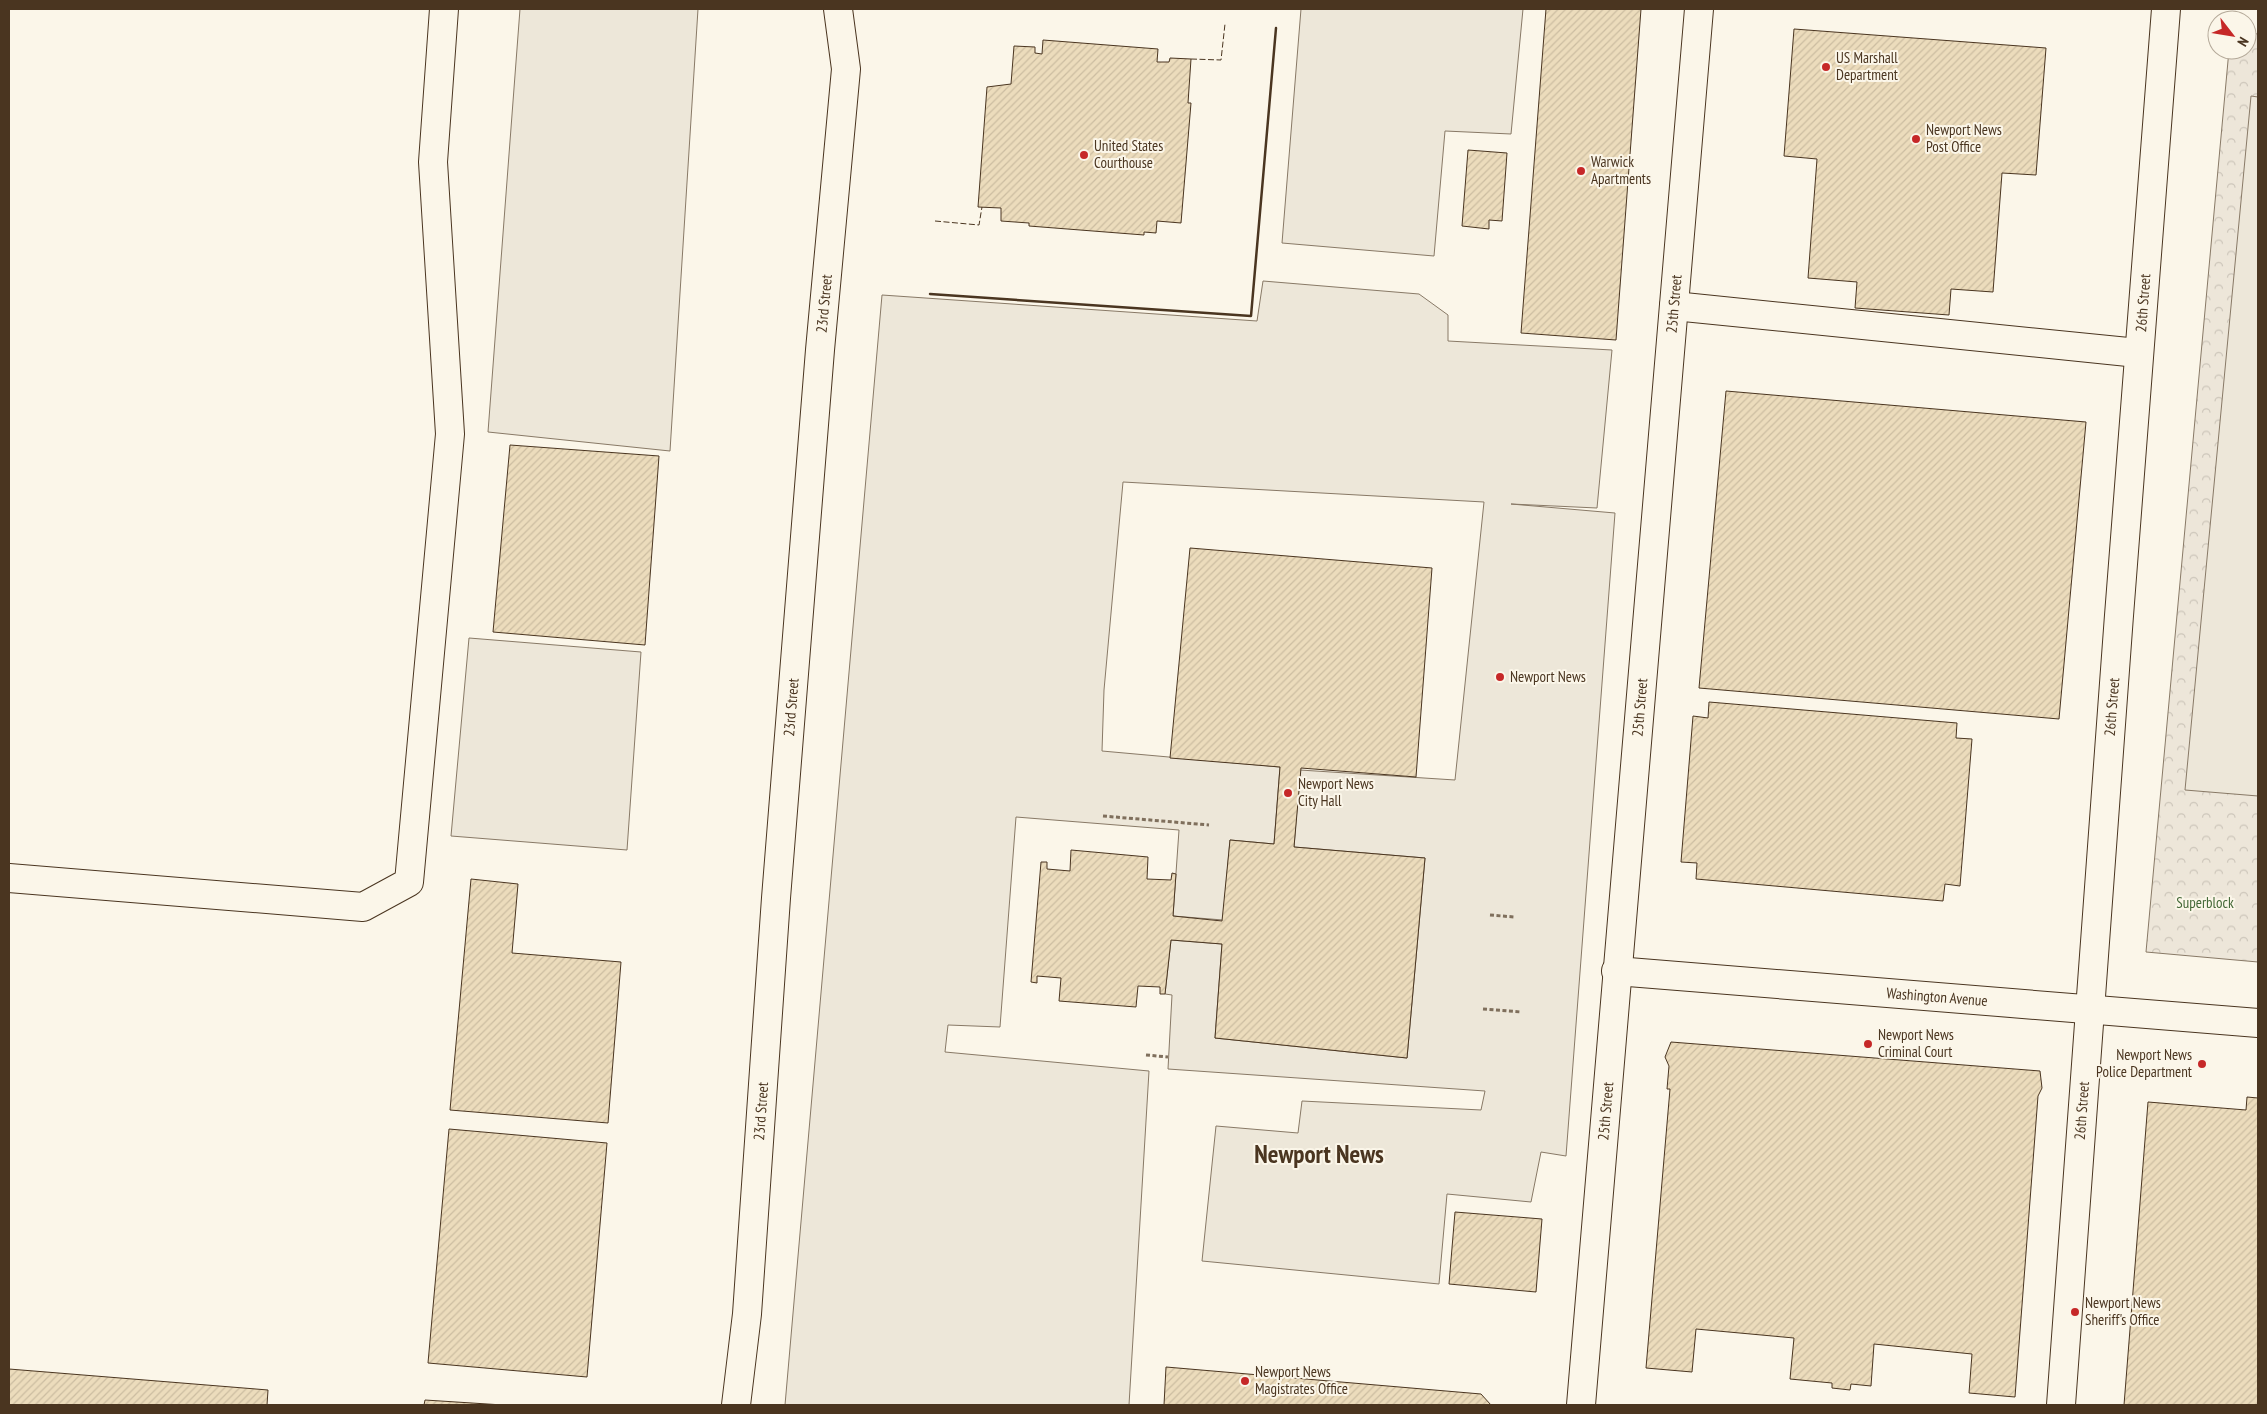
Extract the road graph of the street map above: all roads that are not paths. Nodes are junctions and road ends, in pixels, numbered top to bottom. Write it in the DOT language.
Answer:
graph roads {
  1 [pos="444,9"];
  2 [pos="838,9"];
  3 [pos="855,9"];
  4 [pos="1699,9"];
  5 [pos="2166,9"];
  6 [pos="846,69"];
  7 [pos="1674,306"];
  8 [pos="2138,354"];
  9 [pos="9,878"];
  10 [pos="1616,970"];
  11 [pos="2088,1011"];
  12 [pos="2258,1023"];
  13 [pos="736,1405"];
  14 [pos="1581,1405"];
  15 [pos="2061,1405"];
  1 -- 9 [label="street"];
  2 -- 6 [label="street, 23rd Street"];
  3 -- 6 [label="street"];
  4 -- 7 [label="street, 25th Street"];
  5 -- 8 [label="street, 26th Street"];
  6 -- 13 [label="street, 23rd Street"];
  7 -- 8 [label="street"];
  7 -- 10 [label="street, 25th Street"];
  8 -- 11 [label="street, 26th Street"];
  10 -- 11 [label="street, Washington Avenue"];
  10 -- 14 [label="street, 25th Street"];
  11 -- 12 [label="street, Washington Avenue"];
  11 -- 15 [label="street, 26th Street"];
}
